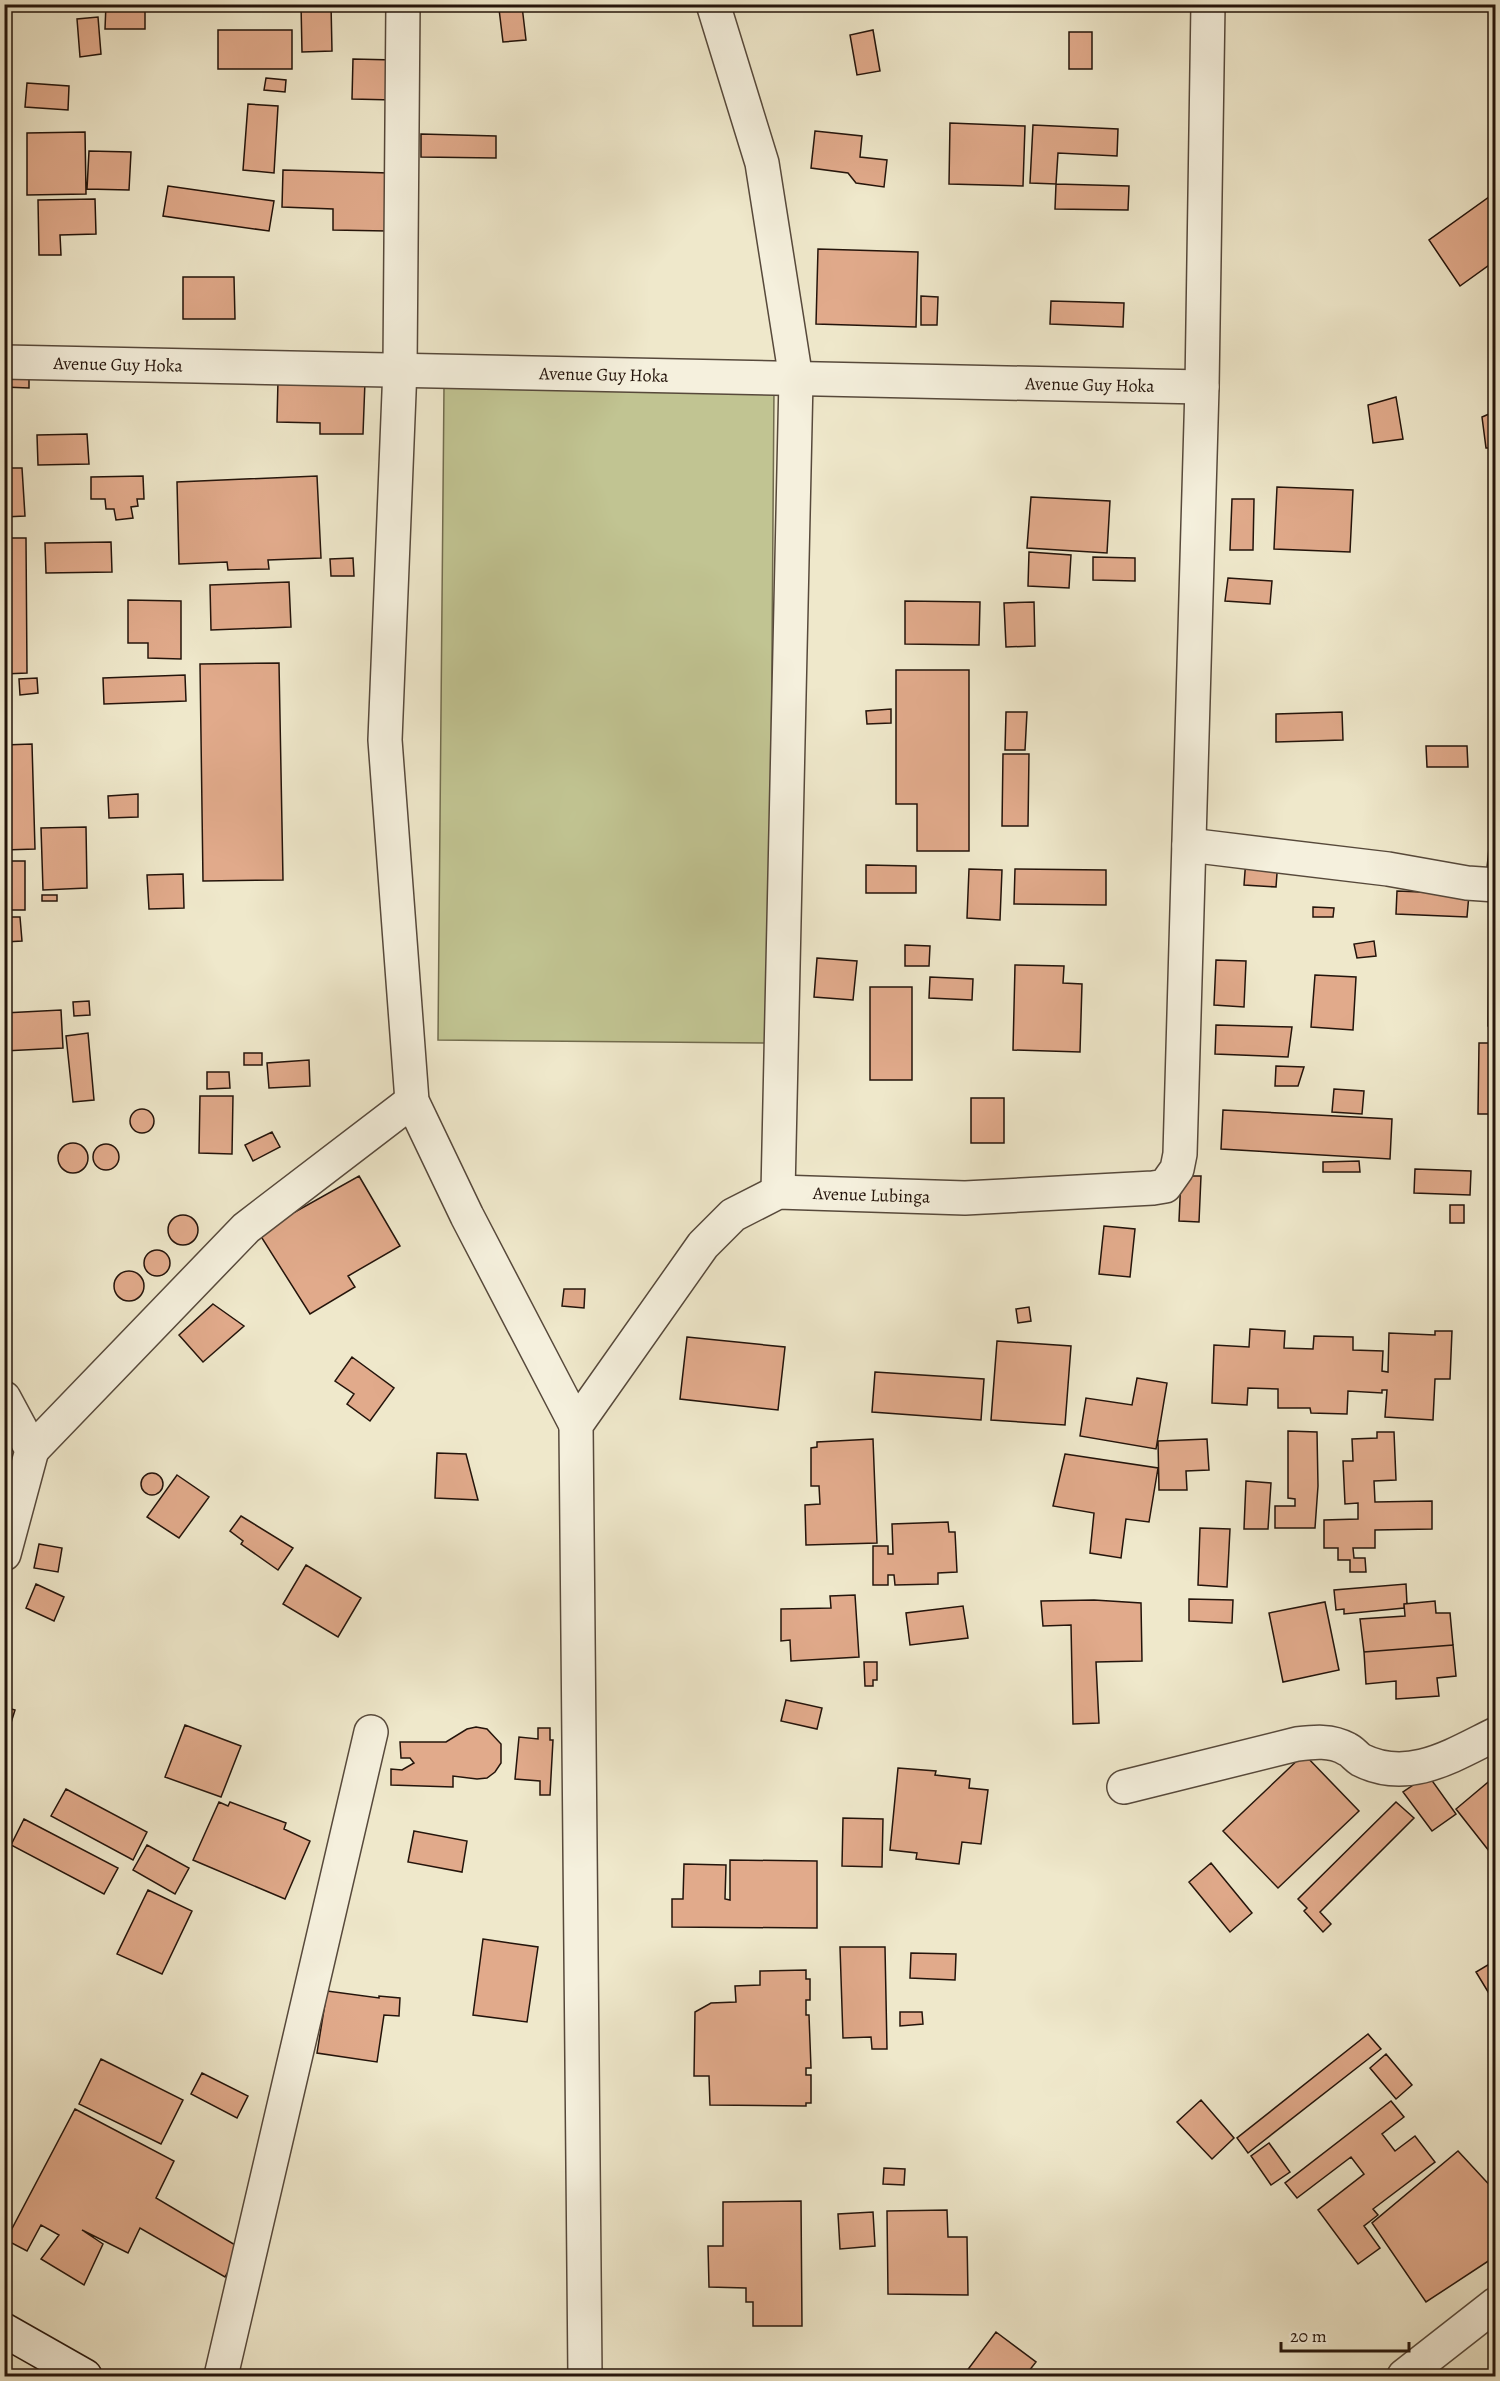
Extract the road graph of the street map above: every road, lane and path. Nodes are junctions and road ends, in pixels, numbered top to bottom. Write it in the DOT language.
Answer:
graph roads {
  1 [pos="403,4"];
  2 [pos="713,4"];
  3 [pos="1208,4"];
  4 [pos="4,362"];
  5 [pos="400,369"];
  6 [pos="796,379"];
  7 [pos="1202,387"];
  8 [pos="1189,845"];
  9 [pos="1496,885"];
  10 [pos="412,1101"];
  11 [pos="778,1192"];
  12 [pos="4,1398"];
  13 [pos="576,1425"];
  14 [pos="32,1450"];
  15 [pos="4,1554"];
  16 [pos="371,1732"];
  17 [pos="1496,1734"];
  18 [pos="1124,1788"];
  19 [pos="1496,2304"];
  20 [pos="4,2330"];
  21 [pos="85,2376"];
  22 [pos="221,2376"];
  23 [pos="585,2376"];
  24 [pos="1404,2376"];
  1 -- 5 [label="street"];
  2 -- 6 [label="street"];
  3 -- 7 [label="street, Avenue Lubinga"];
  4 -- 5 [label="street, Avenue Guy Hoka"];
  5 -- 6 [label="street, Avenue Guy Hoka"];
  5 -- 10 [label="street"];
  6 -- 7 [label="street, Avenue Guy Hoka"];
  6 -- 11 [label="street"];
  7 -- 8 [label="street, Avenue Lubinga"];
  8 -- 9 [label="street"];
  8 -- 11 [label="street, Avenue Lubinga"];
  10 -- 13 [label="street"];
  10 -- 14 [label="street"];
  11 -- 13 [label="street"];
  12 -- 14 [label="street"];
  13 -- 23 [label="street"];
  14 -- 15 [label="street"];
  16 -- 22 [label="street"];
  17 -- 18 [label="street"];
  19 -- 24 [label="street"];
  20 -- 21 [label="street"];
}
